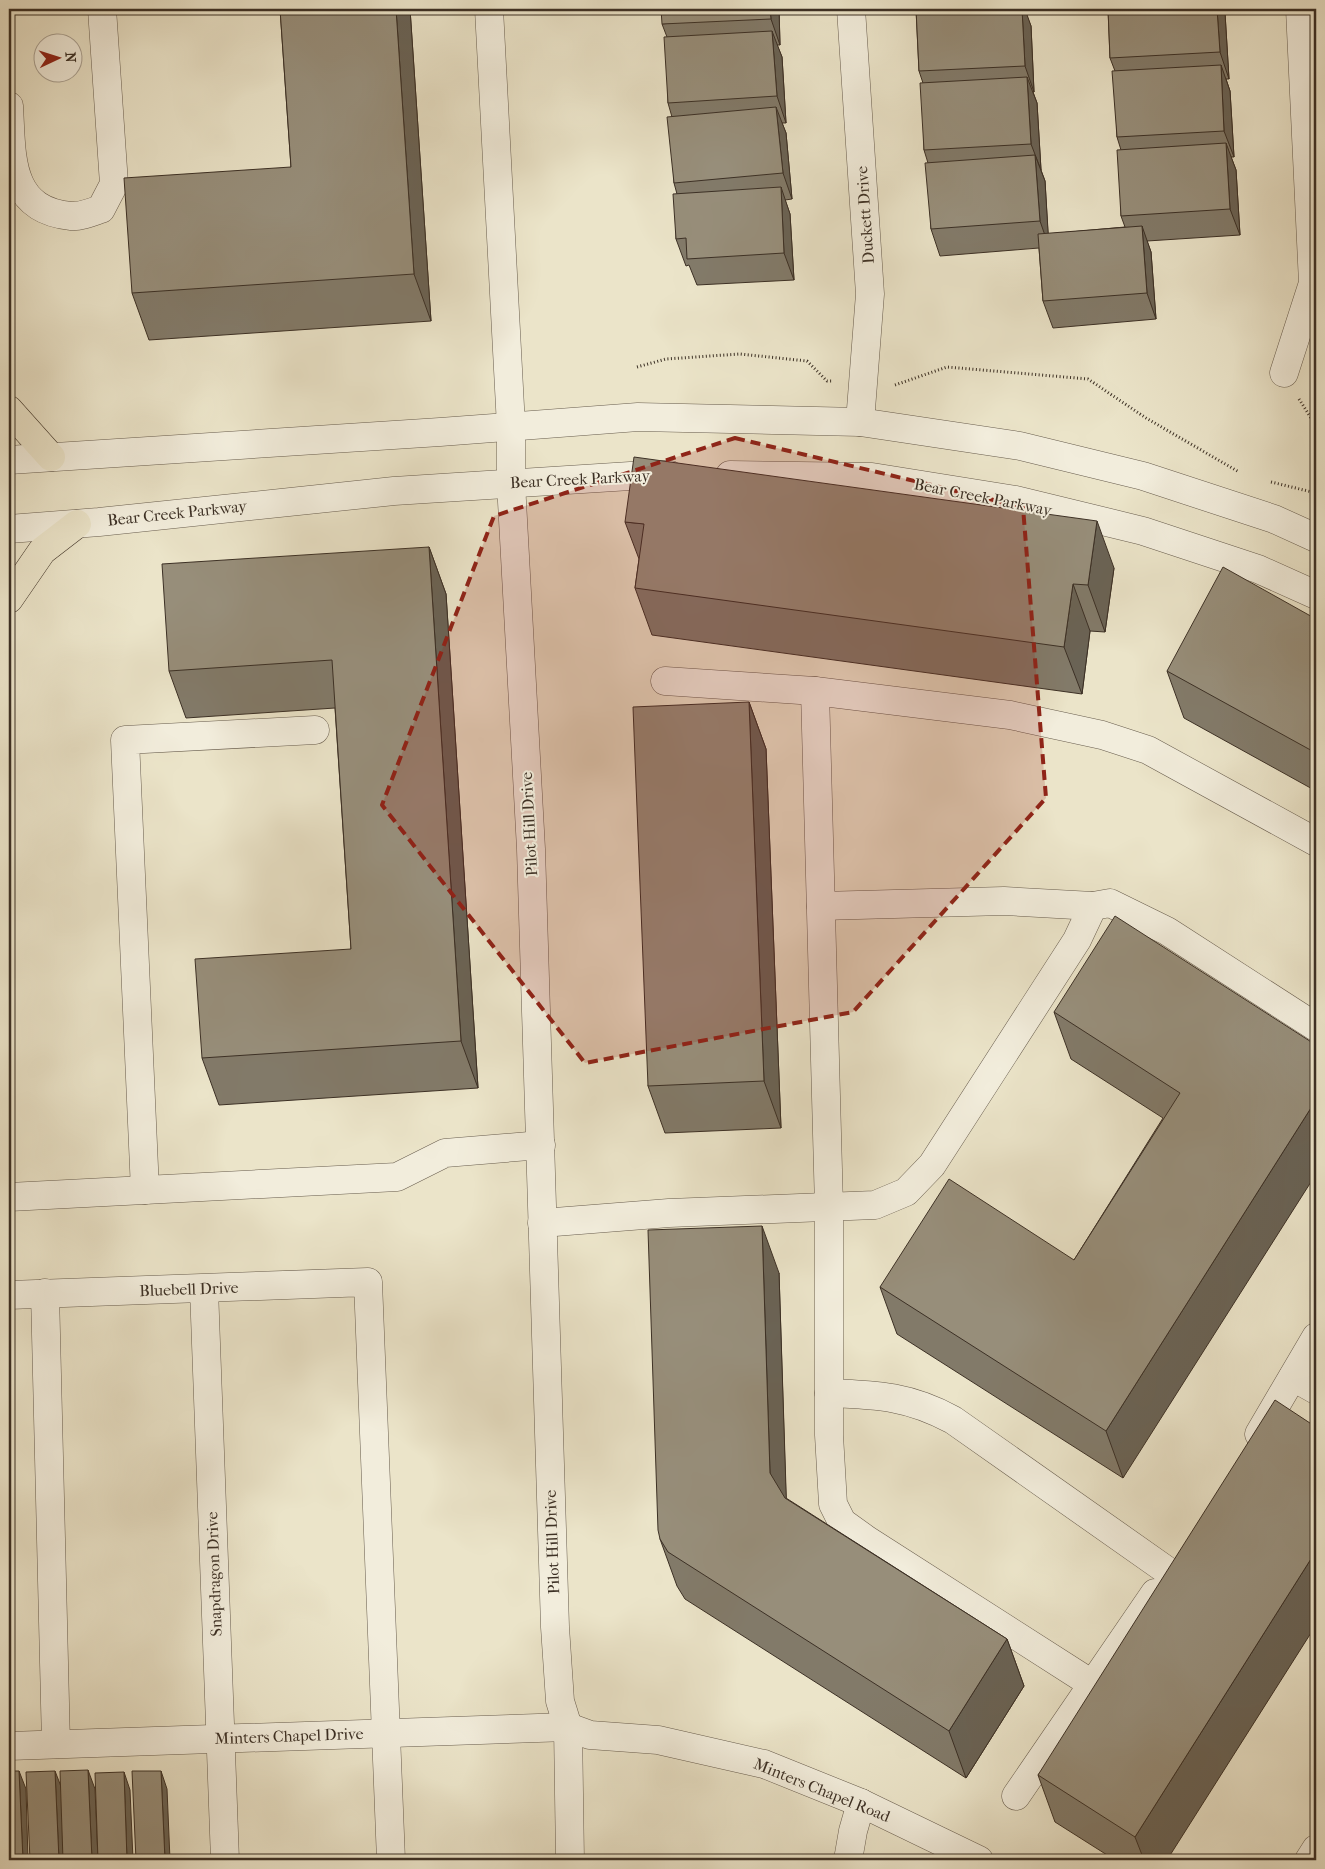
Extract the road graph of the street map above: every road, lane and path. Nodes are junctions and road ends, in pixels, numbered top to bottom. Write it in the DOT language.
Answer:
graph roads {
  1 [pos="102,9"];
  2 [pos="490,9"];
  3 [pos="851,9"];
  4 [pos="1300,9"];
  5 [pos="9,106"];
  6 [pos="637,367"];
  7 [pos="1284,373"];
  8 [pos="863,383"];
  9 [pos="9,410"];
  10 [pos="860,422"];
  11 [pos="511,426"];
  12 [pos="51,457"];
  13 [pos="9,460"];
  14 [pos="1247,476"];
  15 [pos="1264,481"];
  16 [pos="511,483"];
  17 [pos="1316,493"];
  18 [pos="77,524"];
  19 [pos="9,529"];
  20 [pos="1316,538"];
  21 [pos="1316,595"];
  22 [pos="9,599"];
  23 [pos="665,681"];
  24 [pos="815,691"];
  25 [pos="315,730"];
  26 [pos="1316,842"];
  27 [pos="820,906"];
  28 [pos="1093,906"];
  29 [pos="1316,1027"];
  30 [pos="542,1145"];
  31 [pos="145,1190"];
  32 [pos="9,1197"];
  33 [pos="829,1207"];
  34 [pos="542,1222"];
  35 [pos="204,1289"];
  36 [pos="45,1293"];
  37 [pos="9,1295"];
  38 [pos="1316,1338"];
  39 [pos="1293,1377"];
  40 [pos="1316,1390"];
  41 [pos="829,1393"];
  42 [pos="1248,1452"];
  43 [pos="1092,1684"];
  44 [pos="568,1727"];
  45 [pos="386,1733"];
  46 [pos="220,1738"];
  47 [pos="56,1744"];
  48 [pos="9,1746"];
  49 [pos="1016,1796"];
  50 [pos="861,1803"];
  51 [pos="1316,1849"];
  52 [pos="224,1860"];
  53 [pos="391,1860"];
  54 [pos="570,1860"];
  55 [pos="848,1860"];
  56 [pos="980,1860"];
  57 [pos="1309,1860"];
  1 -- 5 [label="street"];
  2 -- 11 [label="street, Pilot Hill Drive"];
  3 -- 8 [label="street, Duckett Drive"];
  4 -- 7 [label="street"];
  6 -- 8 [label="path"];
  8 -- 10 [label="street, Duckett Drive"];
  8 -- 14 [label="path"];
  9 -- 12 [label="main road"];
  10 -- 11 [label="street"];
  10 -- 20 [label="street"];
  11 -- 12 [label="street"];
  11 -- 16 [label="street, Pilot Hill Drive"];
  12 -- 13 [label="street"];
  15 -- 17 [label="path"];
  16 -- 18 [label="street, Bear Creek Parkway"];
  16 -- 21 [label="street, Bear Creek Parkway"];
  16 -- 30 [label="street, Pilot Hill Drive"];
  18 -- 19 [label="street, Bear Creek Parkway"];
  18 -- 22 [label="main road"];
  23 -- 24 [label="street"];
  24 -- 26 [label="street"];
  24 -- 27 [label="street"];
  25 -- 31 [label="street"];
  27 -- 28 [label="street"];
  27 -- 33 [label="street"];
  28 -- 29 [label="street"];
  28 -- 33 [label="street"];
  30 -- 31 [label="street"];
  30 -- 34 [label="street, Pilot Hill Drive"];
  31 -- 32 [label="street"];
  33 -- 34 [label="street"];
  33 -- 41 [label="street"];
  34 -- 44 [label="street, Pilot Hill Drive"];
  35 -- 36 [label="street, Bluebell Drive"];
  35 -- 45 [label="street, Bluebell Drive"];
  35 -- 46 [label="street, Snapdragon Drive"];
  36 -- 37 [label="street, Bluebell Drive"];
  36 -- 47 [label="street"];
  38 -- 39 [label="street"];
  39 -- 40 [label="street"];
  39 -- 42 [label="street"];
  41 -- 43 [label="street"];
  41 -- 43 [label="street"];
  43 -- 49 [label="street"];
  44 -- 45 [label="street, Minters Chapel Drive"];
  44 -- 50 [label="street, Minters Chapel Road"];
  44 -- 54 [label="street, Pilot Hill Drive"];
  45 -- 46 [label="street, Minters Chapel Drive"];
  45 -- 53 [label="street"];
  46 -- 47 [label="street, Minters Chapel Drive"];
  46 -- 52 [label="street, Snapdragon Drive"];
  47 -- 48 [label="street, Minters Chapel Drive"];
  50 -- 55 [label="street"];
  50 -- 56 [label="street, Minters Chapel Road"];
  51 -- 57 [label="street"];
}
